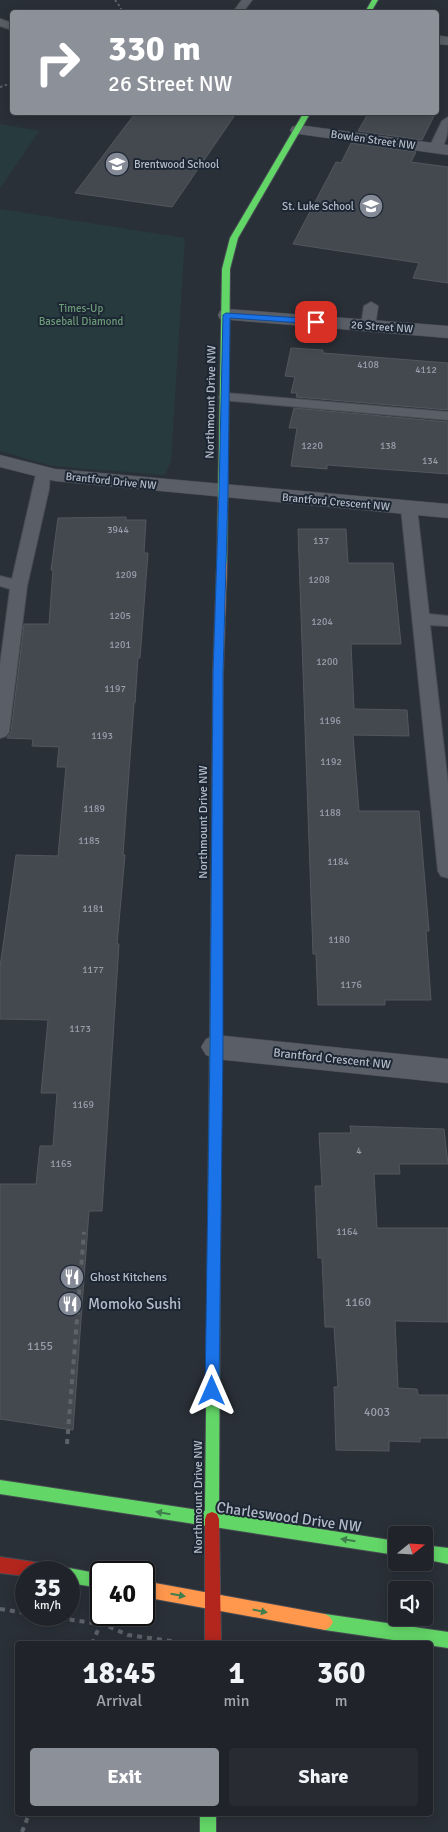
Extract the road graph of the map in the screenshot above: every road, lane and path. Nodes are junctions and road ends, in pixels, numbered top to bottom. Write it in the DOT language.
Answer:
graph roads {
  1 [pos="306,115"];
  2 [pos="448,121"];
  3 [pos="298,130"];
  4 [pos="441,149"];
  5 [pos="372,306"];
  6 [pos="226,315"];
  7 [pos="368,326"];
  8 [pos="448,332"];
  9 [pos="226,397"];
  10 [pos="448,416"];
  11 [pos="0,462"];
  12 [pos="42,473"];
  13 [pos="224,492"];
  14 [pos="409,508"];
  15 [pos="448,512"];
  16 [pos="0,581"];
  17 [pos="19,586"];
  18 [pos="422,619"];
  19 [pos="448,621"];
  20 [pos="0,732"];
  21 [pos="448,871"];
  22 [pos="216,1047"];
  23 [pos="448,1071"];
  24 [pos="84,1232"];
  25 [pos="67,1444"];
  26 [pos="0,1488"];
  27 [pos="212,1521"];
  28 [pos="388,1547"];
  29 [pos="433,1554"];
  30 [pos="448,1556"];
  31 [pos="0,1565"];
  32 [pos="15,1567"];
  33 [pos="155,1590"];
  34 [pos="212,1601"];
  35 [pos="0,1609"];
  36 [pos="15,1611"];
  37 [pos="100,1626"];
  38 [pos="103,1626"];
  39 [pos="448,1640"];
  40 [pos="93,1641"];
  41 [pos="173,1641"];
  42 [pos="213,1641"];
  43 [pos="28,1816"];
  44 [pos="208,1816"];
  45 [pos="22,1832"];
  46 [pos="208,1832"];
  1 -- 3 [label="street, Northmount Drive NW"];
  2 -- 4 [label="lane"];
  3 -- 4 [label="street, Bowlen Street NW"];
  3 -- 6 [label="street, Northmount Drive NW"];
  5 -- 7 [label="lane"];
  6 -- 7 [label="street, 26 Street NW"];
  6 -- 9 [label="street, Northmount Drive NW"];
  7 -- 8 [label="street, 26 Street NW"];
  9 -- 10 [label="lane"];
  9 -- 13 [label="street, Northmount Drive NW"];
  11 -- 12 [label="street, Brantford Drive NW"];
  12 -- 13 [label="street, Brantford Drive NW"];
  12 -- 17 [label="lane"];
  13 -- 14 [label="street, Brantford Crescent NW"];
  13 -- 22 [label="street, Northmount Drive NW"];
  14 -- 15 [label="street, Brantford Crescent NW"];
  14 -- 18 [label="lane"];
  16 -- 17 [label="lane"];
  17 -- 20 [label="lane"];
  18 -- 19 [label="lane"];
  18 -- 21 [label="lane"];
  22 -- 23 [label="street, Brantford Crescent NW"];
  22 -- 27 [label="street, Northmount Drive NW"];
  24 -- 25 [label="path"];
  27 -- 26 [label="street, Charleswood Drive NW, one-way"];
  28 -- 27 [label="street, Charleswood Drive NW, one-way"];
  27 -- 34 [label="street, Northmount Drive NW"];
  29 -- 30 [label="street"];
  31 -- 32 [label="street"];
  33 -- 34 [label="street, one-way"];
  34 -- 39 [label="street, one-way"];
  34 -- 42 [label="street, Northmount Drive NW"];
  35 -- 36 [label="path"];
  37 -- 40 [label="path"];
  38 -- 41 [label="path"];
  43 -- 45 [label="path"];
  44 -- 46 [label="street"];
}
